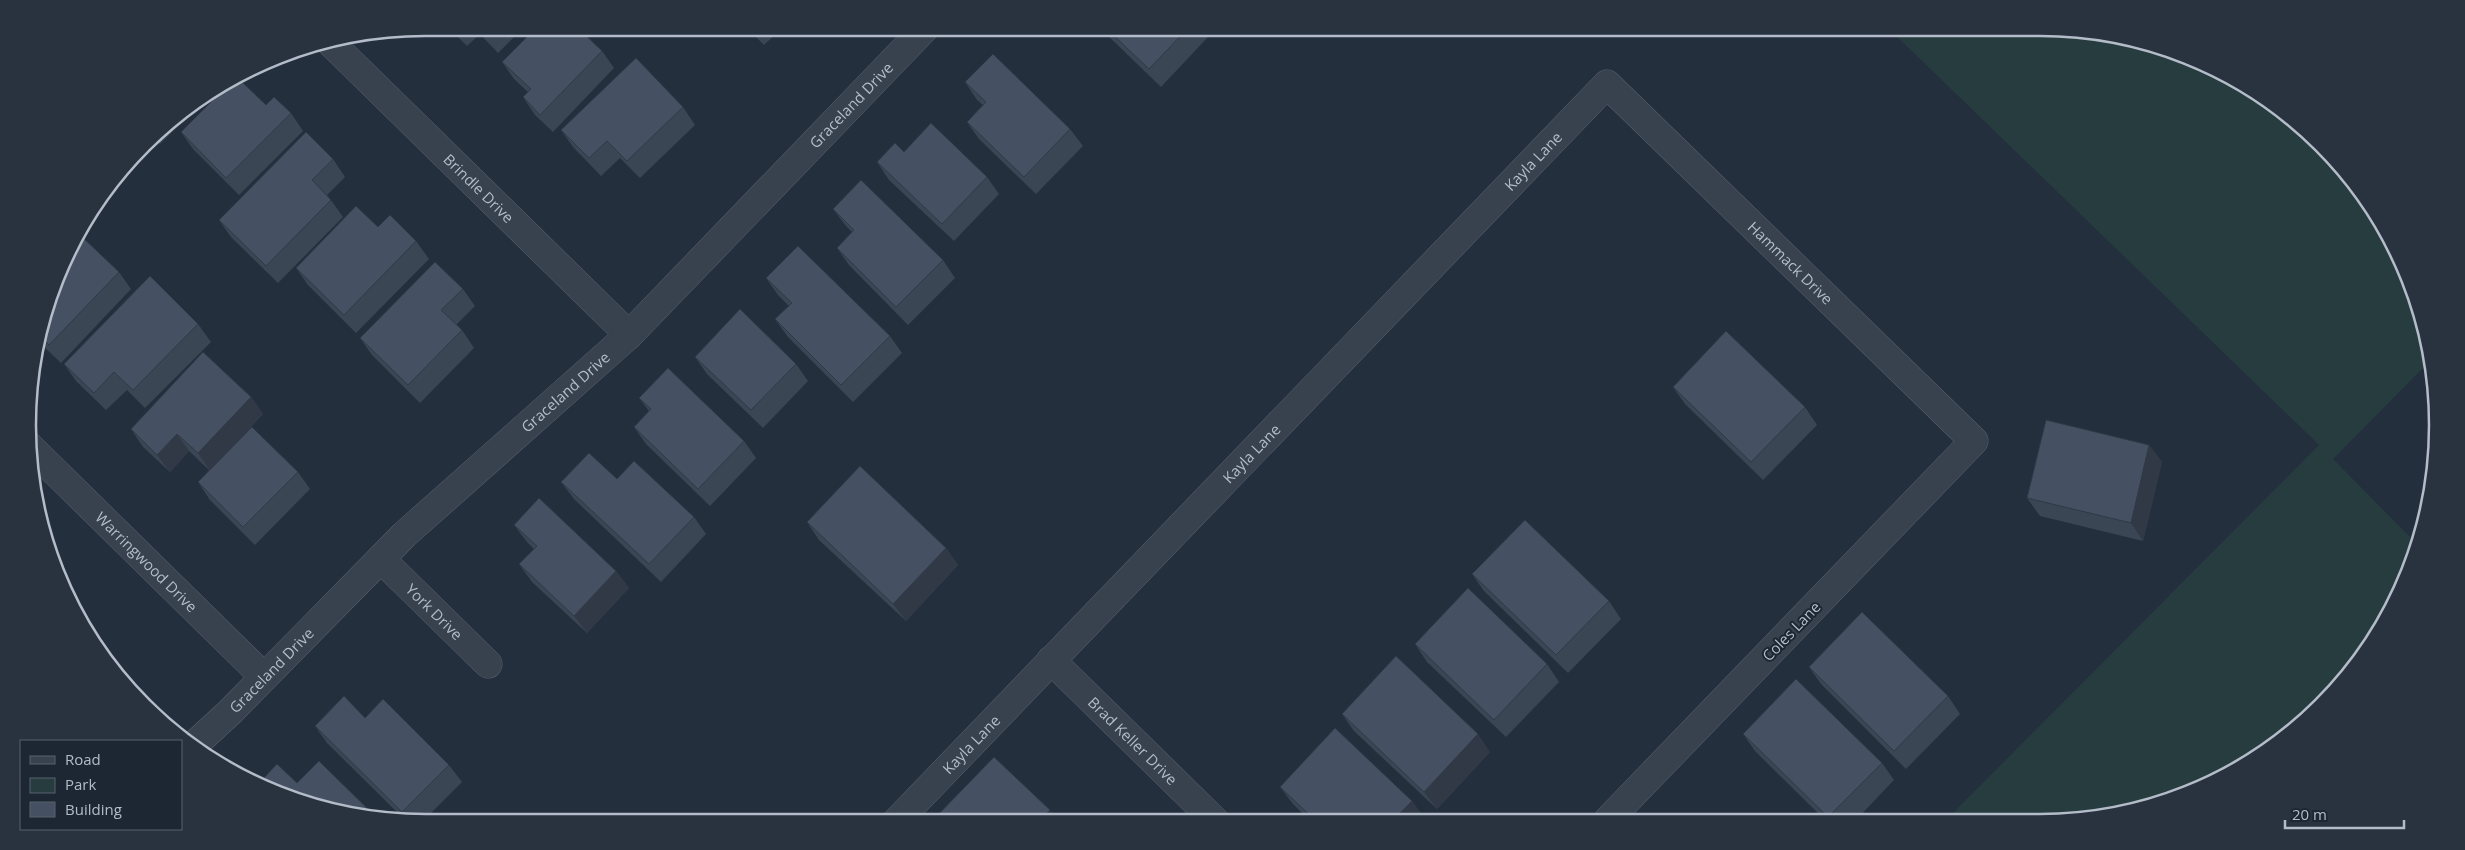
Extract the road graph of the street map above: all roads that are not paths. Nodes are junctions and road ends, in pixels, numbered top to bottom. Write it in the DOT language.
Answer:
graph roads {
  1 [pos="917,36"];
  2 [pos="336,47"];
  3 [pos="1607,84"];
  4 [pos="629,335"];
  5 [pos="1974,441"];
  6 [pos="38,455"];
  7 [pos="381,559"];
  8 [pos="1051,660"];
  9 [pos="488,664"];
  10 [pos="264,677"];
  11 [pos="199,741"];
  12 [pos="904,814"];
  13 [pos="1208,814"];
  14 [pos="1614,814"];
  1 -- 4 [label="street, Graceland Drive"];
  2 -- 4 [label="street, Brindle Drive"];
  3 -- 5 [label="street, Hammack Drive"];
  3 -- 8 [label="street, Kayla Lane"];
  4 -- 7 [label="street, Graceland Drive"];
  5 -- 14 [label="street, Coles Lane"];
  6 -- 10 [label="street, Warringwood Drive"];
  7 -- 9 [label="street, York Drive"];
  7 -- 10 [label="street, Graceland Drive"];
  8 -- 12 [label="street, Kayla Lane"];
  8 -- 13 [label="street, Brad Keller Drive"];
  10 -- 11 [label="street, Graceland Drive"];
}
